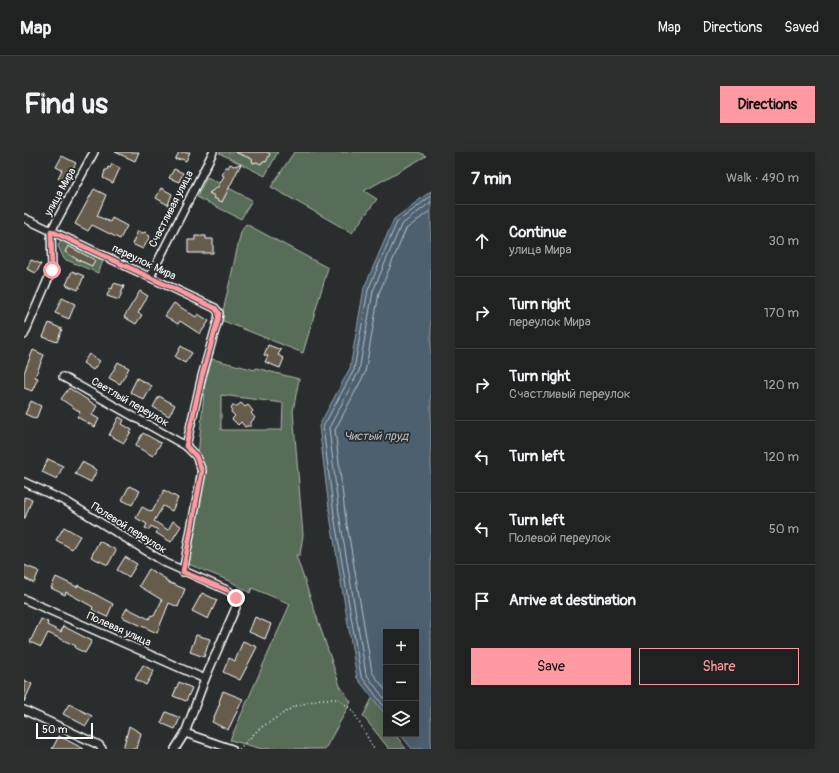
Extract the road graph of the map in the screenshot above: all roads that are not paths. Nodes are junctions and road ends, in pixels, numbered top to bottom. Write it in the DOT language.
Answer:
graph roads {
  1 [pos="94,152"];
  2 [pos="213,152"];
  3 [pos="24,218"];
  4 [pos="51,231"];
  5 [pos="150,277"];
  6 [pos="24,335"];
  7 [pos="63,377"];
  8 [pos="186,446"];
  9 [pos="24,482"];
  10 [pos="183,572"];
  11 [pos="24,600"];
  12 [pos="204,679"];
  13 [pos="24,710"];
  14 [pos="185,733"];
  15 [pos="100,747"];
  16 [pos="175,749"];
  17 [pos="232,749"];
  1 -- 4 [label="street, улица Мира"];
  2 -- 5 [label="street, Счастливая улица"];
  3 -- 4 [label="street, переулок Мира"];
  4 -- 5 [label="street, переулок Мира"];
  4 -- 6 [label="street, улица Мира"];
  5 -- 8 [label="street, переулок Мира"];
  7 -- 8 [label="street, Светлый переулок"];
  8 -- 10 [label="street"];
  9 -- 10 [label="street, Полевой переулок"];
  10 -- 12 [label="street, Полевой переулок"];
  11 -- 12 [label="street, Полевая улица"];
  12 -- 14 [label="street"];
  13 -- 15 [label="street"];
  14 -- 16 [label="street"];
  14 -- 17 [label="street"];
}
